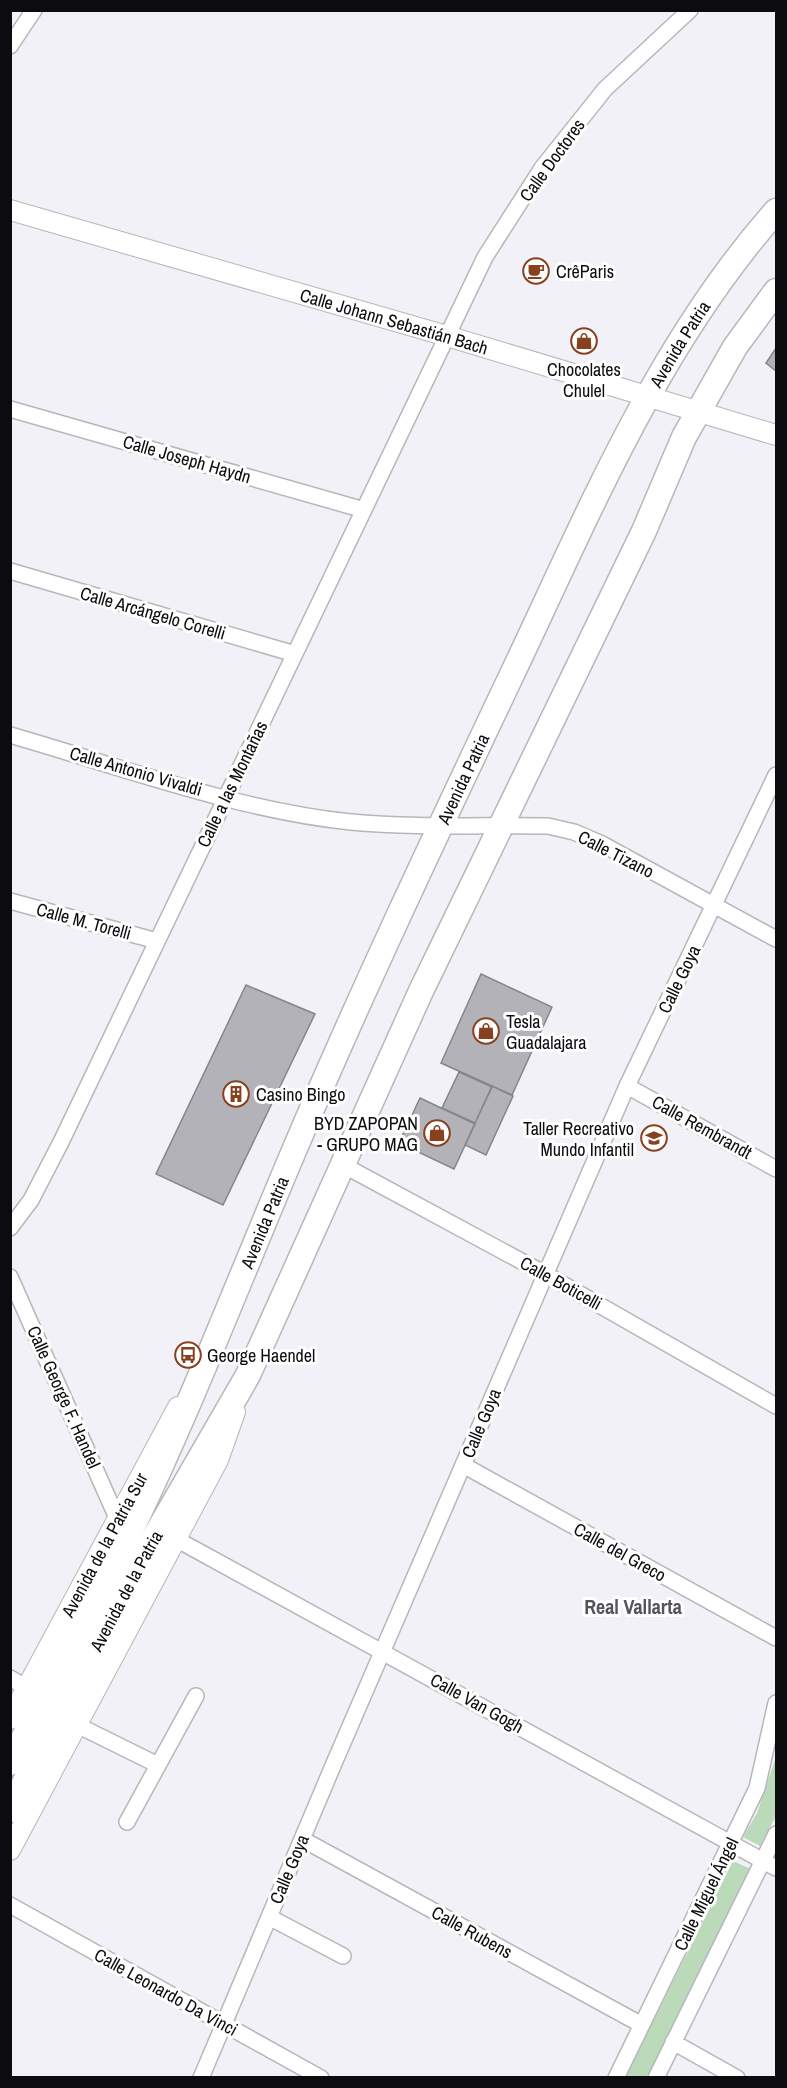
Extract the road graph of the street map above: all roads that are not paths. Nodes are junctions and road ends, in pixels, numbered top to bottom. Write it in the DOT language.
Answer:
graph roads {
  1 [pos="34,10"];
  2 [pos="690,10"];
  3 [pos="10,46"];
  4 [pos="10,210"];
  5 [pos="777,211"];
  6 [pos="777,291"];
  7 [pos="447,336"];
  8 [pos="646,398"];
  9 [pos="10,409"];
  10 [pos="697,413"];
  11 [pos="777,435"];
  12 [pos="364,510"];
  13 [pos="10,571"];
  14 [pos="295,654"];
  15 [pos="10,735"];
  16 [pos="777,775"];
  17 [pos="226,797"];
  18 [pos="441,824"];
  19 [pos="500,825"];
  20 [pos="10,901"];
  21 [pos="714,905"];
  22 [pos="777,939"];
  23 [pos="157,941"];
  24 [pos="627,1086"];
  25 [pos="343,1165"];
  26 [pos="777,1168"];
  27 [pos="10,1228"];
  28 [pos="545,1274"];
  29 [pos="10,1276"];
  30 [pos="203,1373"];
  31 [pos="248,1375"];
  32 [pos="777,1406"];
  33 [pos="463,1465"];
  34 [pos="117,1518"];
  35 [pos="177,1539"];
  36 [pos="777,1638"];
  37 [pos="382,1651"];
  38 [pos="19,1683"];
  39 [pos="196,1696"];
  40 [pos="777,1703"];
  41 [pos="10,1719"];
  42 [pos="77,1725"];
  43 [pos="10,1763"];
  44 [pos="158,1766"];
  45 [pos="10,1810"];
  46 [pos="127,1822"];
  47 [pos="777,1834"];
  48 [pos="302,1839"];
  49 [pos="731,1843"];
  50 [pos="10,1850"];
  51 [pos="770,1864"];
  52 [pos="10,1905"];
  53 [pos="269,1917"];
  54 [pos="343,1956"];
  55 [pos="224,2024"];
  56 [pos="642,2025"];
  57 [pos="672,2042"];
  58 [pos="201,2078"];
  59 [pos="321,2078"];
  60 [pos="616,2078"];
  61 [pos="656,2078"];
  62 [pos="737,2078"];
  1 -- 3 [label="street"];
  2 -- 7 [label="street, Calle Doctores"];
  4 -- 7 [label="street, Calle Johann Sebastián Bach"];
  5 -- 8 [label="main road, Avenida Patria"];
  6 -- 10 [label="main road"];
  7 -- 8 [label="street, Calle Johann Sebastián Bach"];
  7 -- 12 [label="street, Calle a las Montañas"];
  8 -- 10 [label="street, Calle Johann Sebastián Bach"];
  8 -- 18 [label="main road, Avenida Patria"];
  9 -- 12 [label="street, Calle Joseph Haydn"];
  10 -- 11 [label="street, Calle Johann Sebastián Bach"];
  10 -- 19 [label="main road"];
  12 -- 14 [label="street, Calle a las Montañas"];
  13 -- 14 [label="street, Calle Arcángelo Corelli"];
  14 -- 17 [label="street, Calle a las Montañas"];
  15 -- 17 [label="street, Calle Antonio Vivaldi"];
  16 -- 21 [label="street, Calle Goya"];
  17 -- 18 [label="street, Calle Antonio Vivaldi"];
  17 -- 23 [label="street, Calle a las Montañas"];
  18 -- 19 [label="street, Calle Tizano"];
  18 -- 30 [label="main road, Avenida Patria"];
  19 -- 21 [label="street, Calle Tizano"];
  19 -- 25 [label="main road"];
  20 -- 23 [label="street, Calle M. Torelli"];
  21 -- 22 [label="street, Calle Tizano"];
  21 -- 24 [label="street, Calle Goya"];
  23 -- 27 [label="street, Calle a las Montañas"];
  24 -- 26 [label="street, Calle Rembrandt"];
  24 -- 28 [label="street, Calle Goya"];
  25 -- 28 [label="street, Calle Boticelli"];
  25 -- 31 [label="main road"];
  28 -- 32 [label="street, Calle Boticelli"];
  28 -- 33 [label="street, Calle Goya"];
  29 -- 34 [label="street, Calle George F. Handel"];
  30 -- 34 [label="street, Avenida de la Patria Sur"];
  30 -- 43 [label="main road, Avenida de la Patria"];
  31 -- 35 [label="street"];
  31 -- 45 [label="main road, Avenida de la Patria"];
  33 -- 36 [label="street, Calle del Greco"];
  33 -- 37 [label="street, Calle Goya"];
  34 -- 38 [label="street, Avenida de la Patria Sur"];
  35 -- 37 [label="street, Calle Van Gogh"];
  35 -- 42 [label="street"];
  37 -- 48 [label="street, Calle Goya"];
  37 -- 49 [label="street, Calle Van Gogh"];
  38 -- 41 [label="street, Avenida de la Patria Sur"];
  39 -- 44 [label="street"];
  40 -- 49 [label="street, Calle Miguel Ángel"];
  42 -- 44 [label="street"];
  42 -- 50 [label="street"];
  44 -- 46 [label="street"];
  47 -- 51 [label="street, Calle Miguel Ángel"];
  48 -- 53 [label="street, Calle Goya"];
  48 -- 56 [label="street, Calle Rubens"];
  49 -- 51 [label="street, Calle Van Gogh"];
  49 -- 56 [label="street, Calle Miguel Ángel"];
  51 -- 57 [label="street, Calle Miguel Ángel"];
  52 -- 55 [label="street, Calle Leonardo Da Vinci"];
  53 -- 54 [label="street"];
  53 -- 55 [label="street, Calle Goya"];
  55 -- 58 [label="street, Calle Goya"];
  55 -- 59 [label="street, Calle Leonardo Da Vinci"];
  56 -- 60 [label="street, Calle Miguel Ángel"];
  57 -- 61 [label="street, Calle Miguel Ángel"];
  57 -- 62 [label="street"];
}
